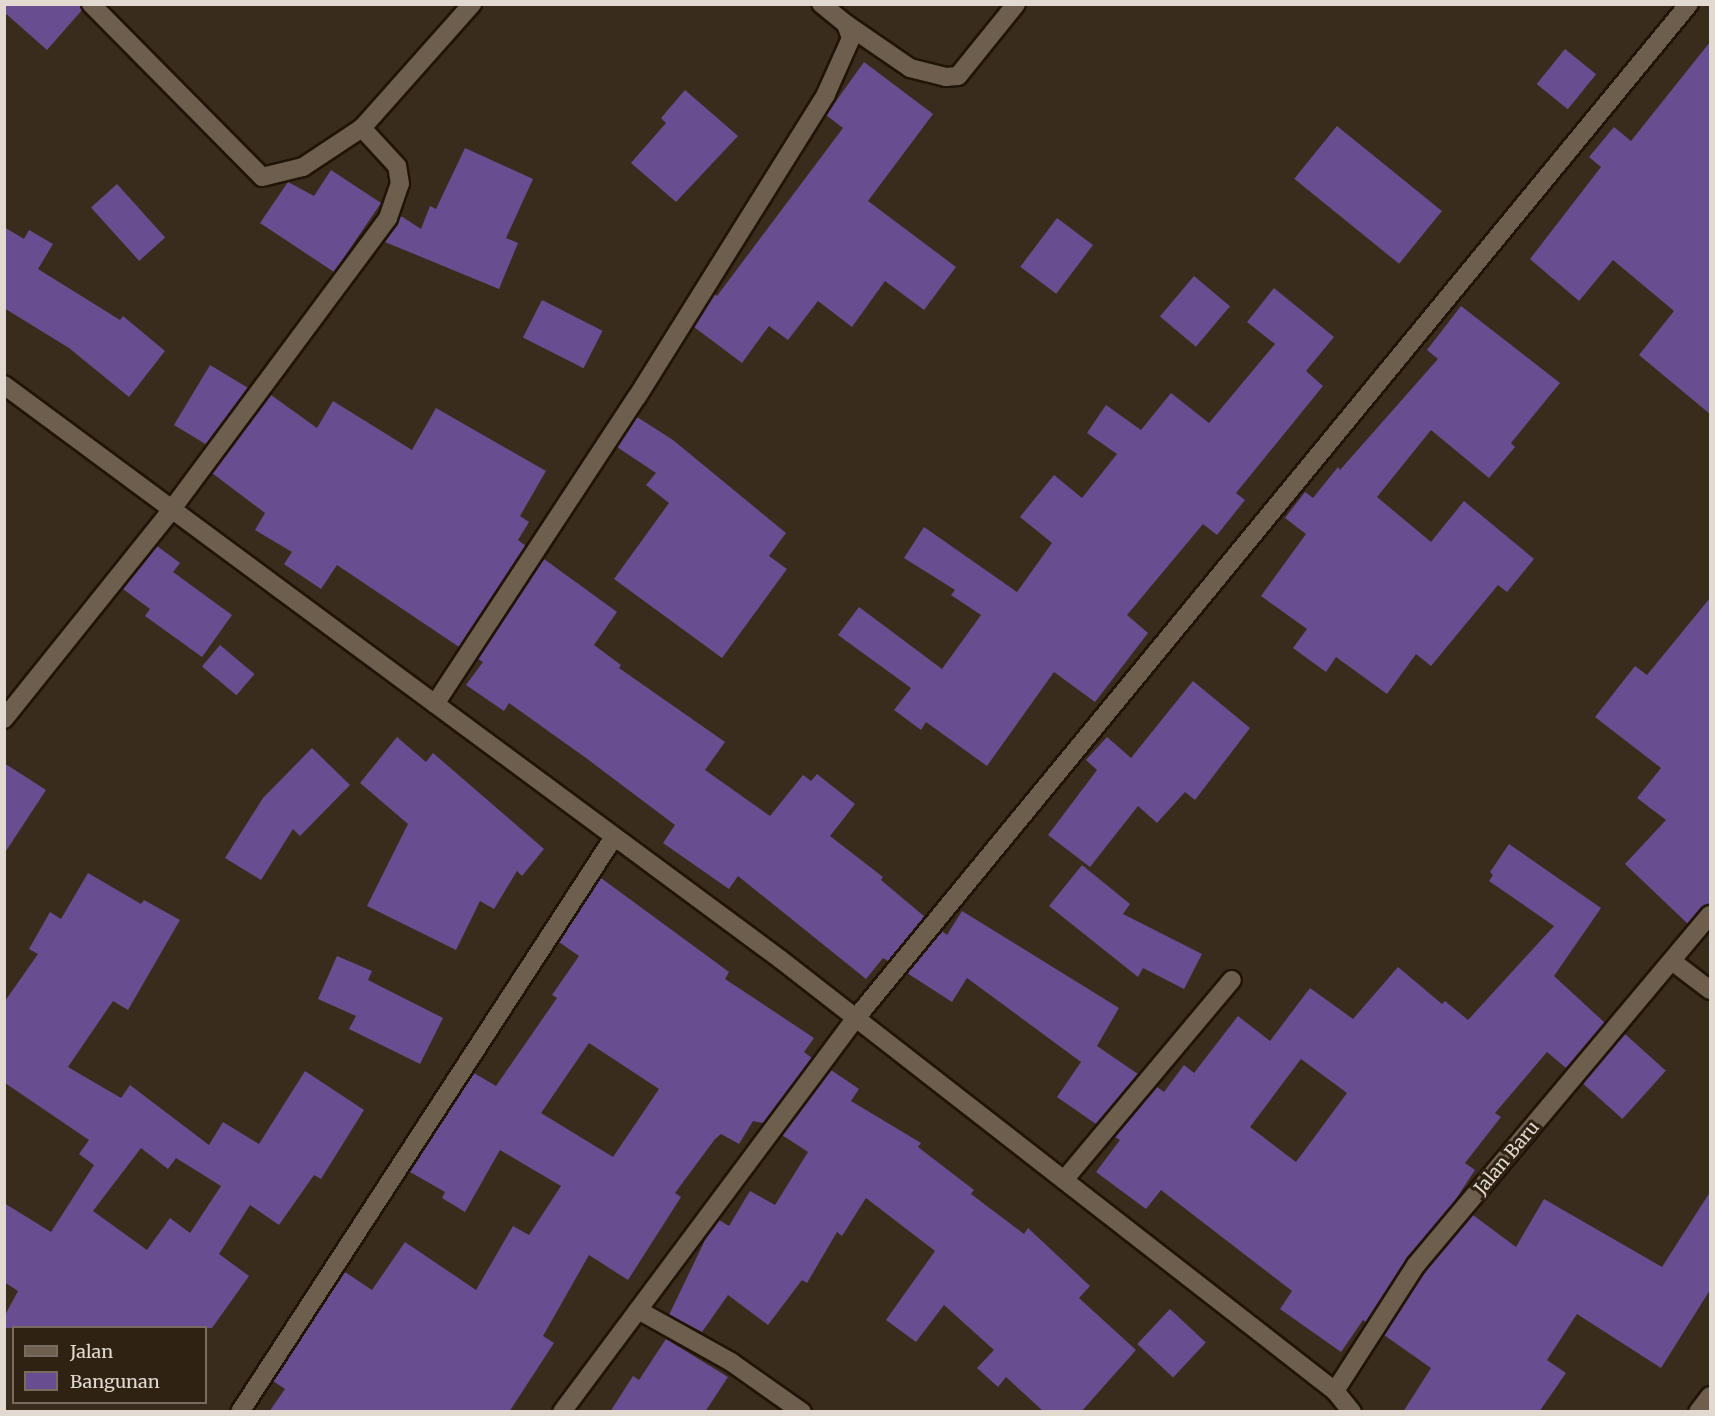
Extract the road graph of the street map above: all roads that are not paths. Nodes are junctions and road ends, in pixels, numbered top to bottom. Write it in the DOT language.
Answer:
graph roads {
  1 [pos="91,4"];
  2 [pos="472,4"];
  3 [pos="821,4"];
  4 [pos="1016,4"];
  5 [pos="1689,4"];
  6 [pos="846,24"];
  7 [pos="362,128"];
  8 [pos="4,385"];
  9 [pos="172,509"];
  10 [pos="435,704"];
  11 [pos="4,719"];
  12 [pos="614,837"];
  13 [pos="1710,915"];
  14 [pos="1672,961"];
  15 [pos="1233,980"];
  16 [pos="1710,990"];
  17 [pos="856,1018"];
  18 [pos="1064,1180"];
  19 [pos="638,1310"];
  20 [pos="1335,1391"];
  21 [pos="1710,1396"];
  22 [pos="240,1412"];
  23 [pos="562,1412"];
  24 [pos="802,1412"];
  25 [pos="1352,1412"];
  26 [pos="1698,1412"];
  1 -- 7 [label="street"];
  2 -- 7 [label="street"];
  3 -- 6 [label="street"];
  4 -- 6 [label="street"];
  5 -- 17 [label="street"];
  6 -- 10 [label="street"];
  7 -- 9 [label="street"];
  8 -- 9 [label="street"];
  9 -- 10 [label="street"];
  9 -- 11 [label="street"];
  10 -- 12 [label="street"];
  12 -- 17 [label="street"];
  12 -- 22 [label="street"];
  13 -- 14 [label="street, Jalan Baru"];
  14 -- 16 [label="street"];
  14 -- 20 [label="street, Jalan Baru"];
  15 -- 18 [label="street"];
  17 -- 18 [label="street"];
  17 -- 19 [label="street"];
  18 -- 20 [label="street"];
  19 -- 23 [label="street"];
  19 -- 24 [label="street"];
  20 -- 25 [label="street"];
  21 -- 26 [label="street"];
}
